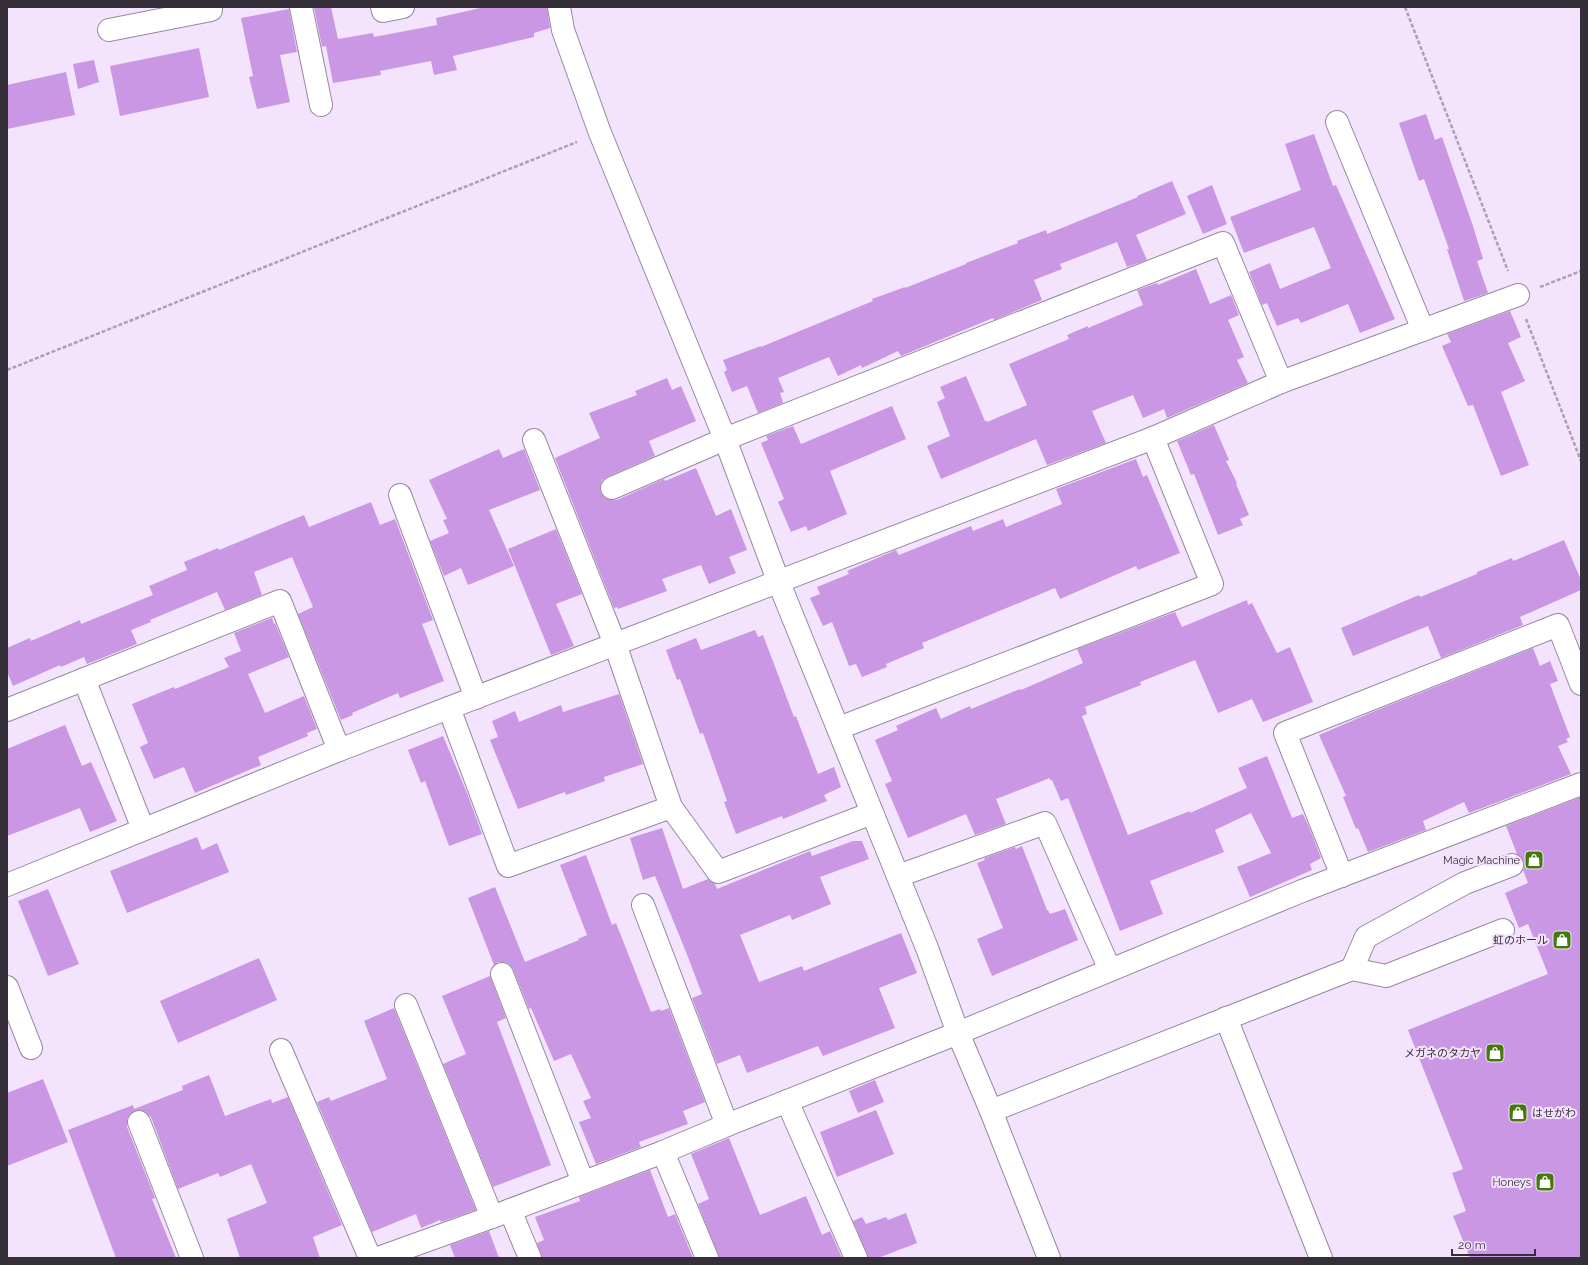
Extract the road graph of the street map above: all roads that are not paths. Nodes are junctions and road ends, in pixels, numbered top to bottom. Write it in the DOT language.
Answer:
graph roads {
  1 [pos="211,7"];
  2 [pos="301,7"];
  3 [pos="382,7"];
  4 [pos="403,7"];
  5 [pos="559,7"];
  6 [pos="109,30"];
  7 [pos="321,104"];
  8 [pos="1338,122"];
  9 [pos="1518,296"];
  10 [pos="1424,330"];
  11 [pos="1281,382"];
  12 [pos="1153,438"];
  13 [pos="534,440"];
  14 [pos="725,440"];
  15 [pos="612,488"];
  16 [pos="400,495"];
  17 [pos="779,582"];
  18 [pos="615,644"];
  19 [pos="84,679"];
  20 [pos="1581,684"];
  21 [pos="476,698"];
  22 [pos="449,708"];
  23 [pos="7,710"];
  24 [pos="839,728"];
  25 [pos="339,750"];
  26 [pos="1581,784"];
  27 [pos="670,807"];
  28 [pos="872,813"];
  29 [pos="143,829"];
  30 [pos="1512,865"];
  31 [pos="898,876"];
  32 [pos="1342,876"];
  33 [pos="7,885"];
  34 [pos="643,905"];
  35 [pos="1503,930"];
  36 [pos="1110,970"];
  37 [pos="1352,970"];
  38 [pos="502,974"];
  39 [pos="7,988"];
  40 [pos="406,1005"];
  41 [pos="1226,1018"];
  42 [pos="958,1033"];
  43 [pos="31,1048"];
  44 [pos="281,1050"];
  45 [pos="788,1101"];
  46 [pos="991,1111"];
  47 [pos="139,1122"];
  48 [pos="727,1125"];
  49 [pos="663,1152"];
  50 [pos="584,1182"];
  51 [pos="501,1214"];
  52 [pos="192,1258"];
  53 [pos="370,1258"];
  54 [pos="378,1258"];
  55 [pos="530,1258"];
  56 [pos="707,1258"];
  57 [pos="856,1258"];
  58 [pos="1049,1258"];
  59 [pos="1321,1258"];
  1 -- 6 [label="street"];
  2 -- 7 [label="street"];
  3 -- 4 [label="street"];
  5 -- 14 [label="street"];
  8 -- 10 [label="street"];
  9 -- 10 [label="street"];
  10 -- 11 [label="street"];
  11 -- 12 [label="street"];
  11 -- 14 [label="street"];
  12 -- 17 [label="street"];
  12 -- 24 [label="street"];
  13 -- 18 [label="street"];
  14 -- 15 [label="street"];
  14 -- 17 [label="street"];
  16 -- 21 [label="street"];
  17 -- 18 [label="street"];
  17 -- 24 [label="street"];
  18 -- 21 [label="street"];
  18 -- 27 [label="street"];
  19 -- 23 [label="street"];
  19 -- 25 [label="street"];
  19 -- 29 [label="street"];
  20 -- 32 [label="street"];
  21 -- 22 [label="street"];
  22 -- 25 [label="street"];
  22 -- 27 [label="street"];
  24 -- 28 [label="street"];
  25 -- 29 [label="street"];
  26 -- 32 [label="street"];
  27 -- 28 [label="street"];
  28 -- 31 [label="street"];
  29 -- 33 [label="street"];
  30 -- 37 [label="street"];
  31 -- 36 [label="street"];
  31 -- 42 [label="street"];
  32 -- 36 [label="street"];
  34 -- 48 [label="street"];
  35 -- 37 [label="street"];
  36 -- 42 [label="street"];
  37 -- 41 [label="street"];
  38 -- 50 [label="street"];
  39 -- 43 [label="street"];
  40 -- 51 [label="street"];
  41 -- 46 [label="street"];
  41 -- 59 [label="street"];
  42 -- 45 [label="street"];
  42 -- 46 [label="street"];
  44 -- 53 [label="street"];
  45 -- 48 [label="street"];
  45 -- 57 [label="street"];
  46 -- 58 [label="street"];
  47 -- 52 [label="street"];
  48 -- 49 [label="street"];
  49 -- 50 [label="street"];
  49 -- 56 [label="street"];
  50 -- 51 [label="street"];
  51 -- 54 [label="street"];
  51 -- 55 [label="street"];
}
